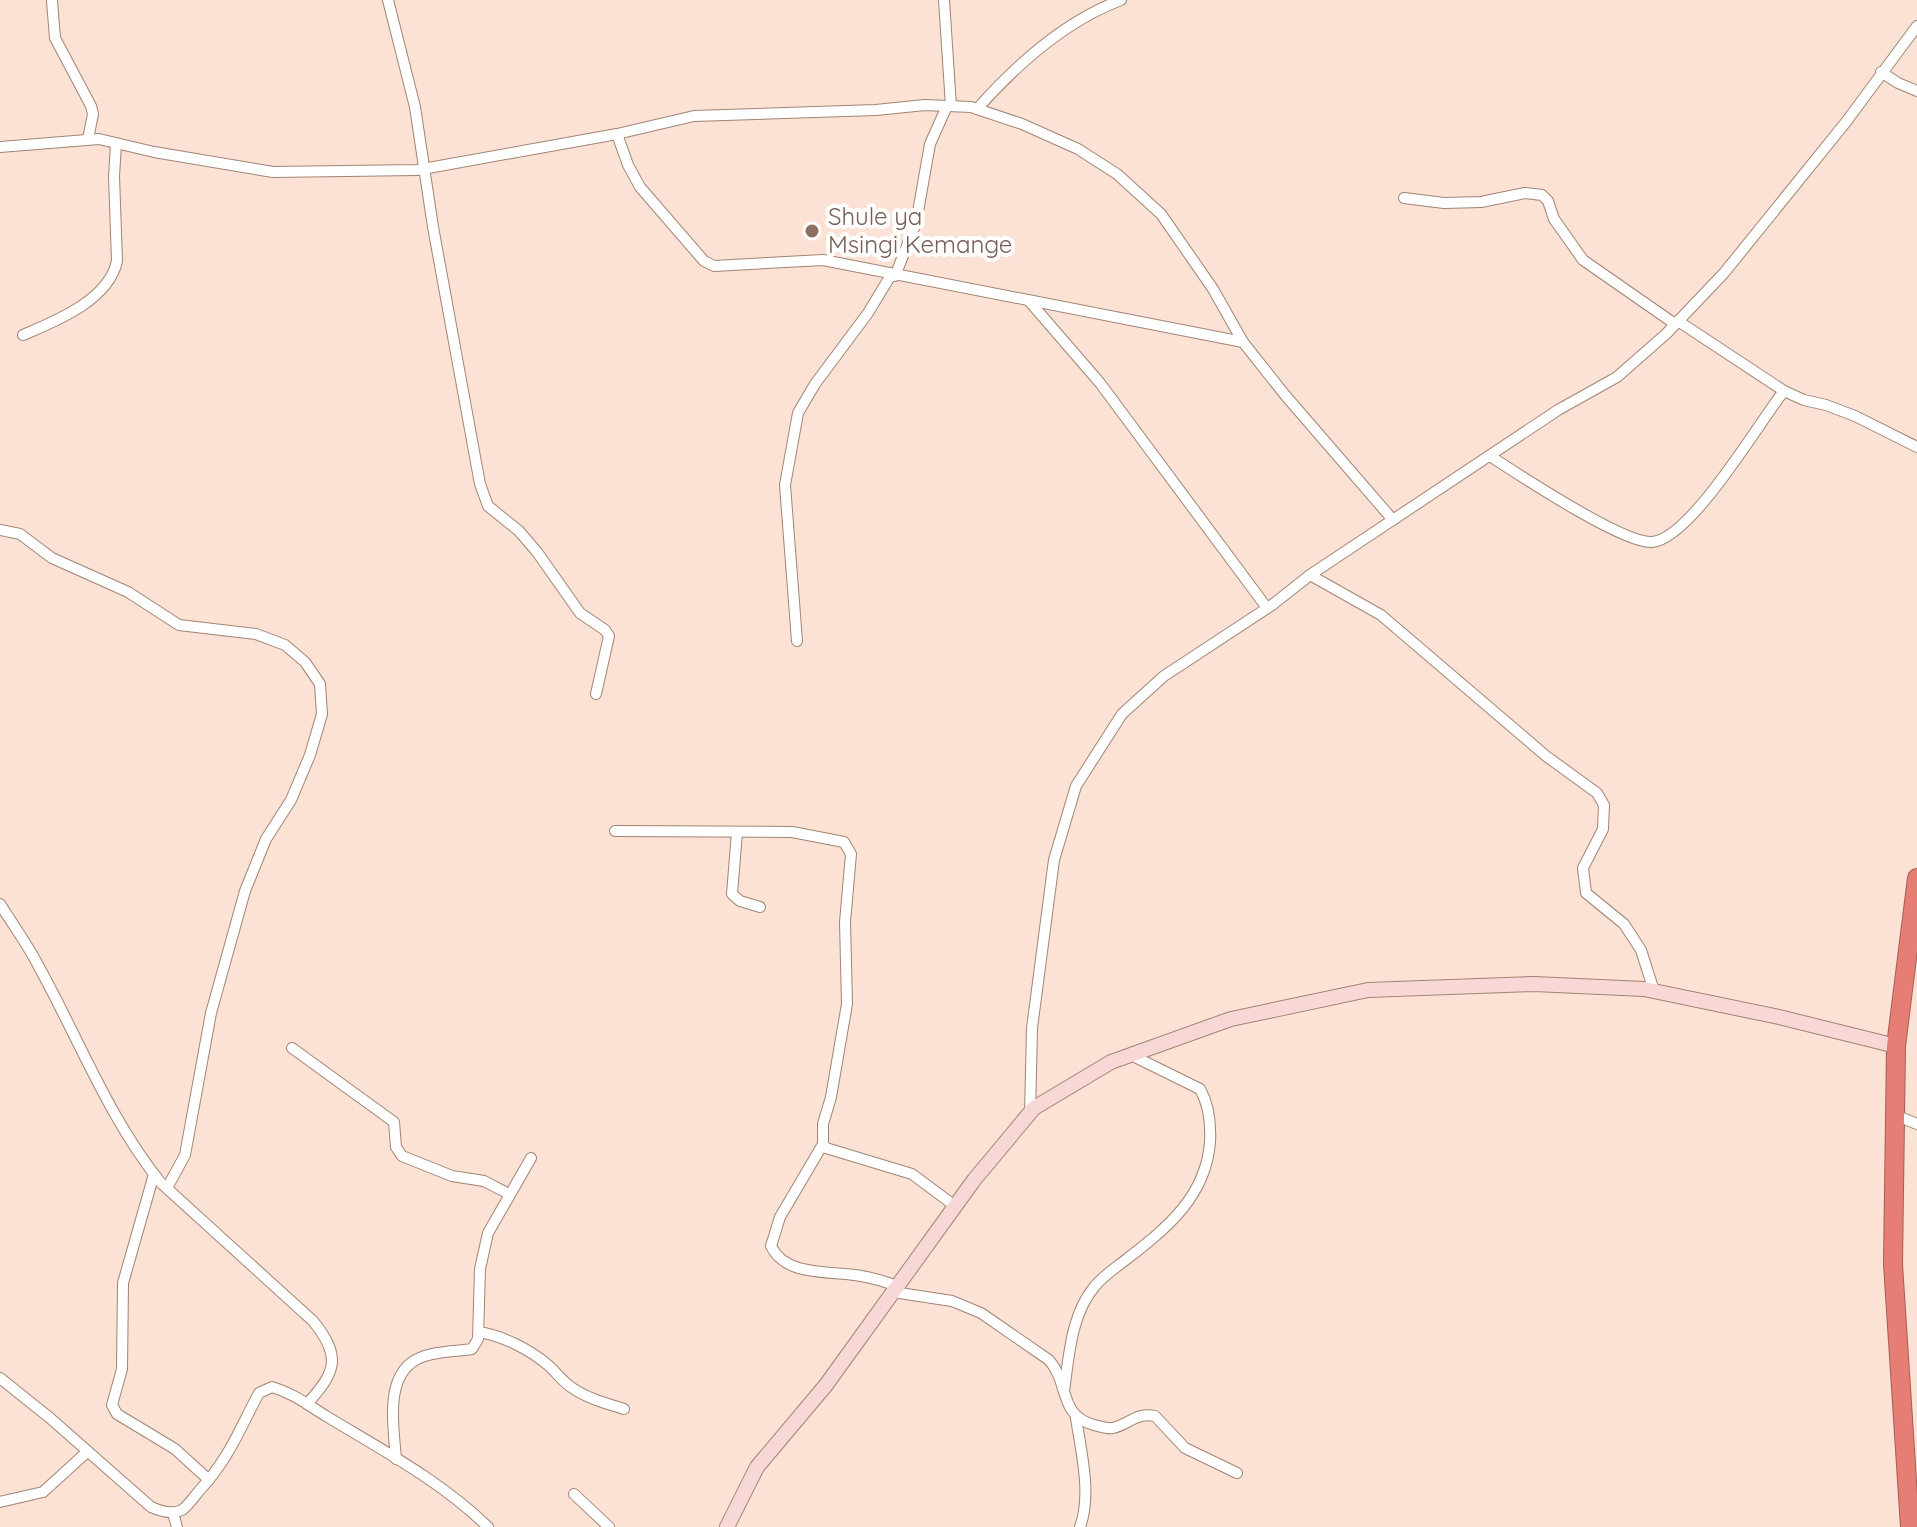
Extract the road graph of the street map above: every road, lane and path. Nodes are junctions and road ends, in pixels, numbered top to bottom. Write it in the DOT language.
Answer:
graph roads {
  1 [pos="388,0"];
  2 [pos="944,0"];
  3 [pos="1121,0"];
  4 [pos="52,1"];
  5 [pos="1917,26"];
  6 [pos="1881,72"];
  7 [pos="1917,91"];
  8 [pos="949,106"];
  9 [pos="977,109"];
  10 [pos="617,134"];
  11 [pos="88,139"];
  12 [pos="116,144"];
  13 [pos="0,147"];
  14 [pos="424,169"];
  15 [pos="1404,198"];
  16 [pos="893,276"];
  17 [pos="1030,302"];
  18 [pos="1676,323"];
  19 [pos="23,335"];
  20 [pos="1243,342"];
  21 [pos="1784,391"];
  22 [pos="1917,447"];
  23 [pos="1490,456"];
  24 [pos="1393,520"];
  25 [pos="0,530"];
  26 [pos="1310,575"];
  27 [pos="1267,608"];
  28 [pos="797,641"];
  29 [pos="596,694"];
  30 [pos="615,831"];
  31 [pos="737,832"];
  32 [pos="1917,878"];
  33 [pos="0,904"];
  34 [pos="760,907"];
  35 [pos="1654,991"];
  36 [pos="1896,1046"];
  37 [pos="292,1048"];
  38 [pos="1131,1055"];
  39 [pos="1030,1114"];
  40 [pos="1895,1115"];
  41 [pos="1917,1124"];
  42 [pos="823,1144"];
  43 [pos="531,1158"];
  44 [pos="154,1174"];
  45 [pos="167,1188"];
  46 [pos="509,1194"];
  47 [pos="955,1206"];
  48 [pos="895,1289"];
  49 [pos="479,1332"];
  50 [pos="0,1378"];
  51 [pos="1064,1391"];
  52 [pos="307,1404"];
  53 [pos="624,1409"];
  54 [pos="1076,1418"];
  55 [pos="87,1452"];
  56 [pos="396,1459"];
  57 [pos="1237,1473"];
  58 [pos="209,1480"];
  59 [pos="574,1494"];
  60 [pos="0,1502"];
  61 [pos="173,1513"];
  62 [pos="177,1527"];
  63 [pos="488,1527"];
  64 [pos="609,1527"];
  65 [pos="727,1527"];
  66 [pos="1080,1527"];
  67 [pos="1910,1527"];
  1 -- 14 [label="street"];
  2 -- 8 [label="street"];
  3 -- 9 [label="street"];
  4 -- 11 [label="street"];
  5 -- 6 [label="street"];
  6 -- 7 [label="street"];
  6 -- 18 [label="street"];
  8 -- 9 [label="street"];
  8 -- 10 [label="street"];
  8 -- 16 [label="street"];
  9 -- 20 [label="street"];
  10 -- 14 [label="street"];
  10 -- 16 [label="street"];
  11 -- 12 [label="street"];
  11 -- 13 [label="street"];
  12 -- 14 [label="street"];
  12 -- 19 [label="street"];
  14 -- 29 [label="street"];
  15 -- 18 [label="street"];
  16 -- 17 [label="street"];
  16 -- 28 [label="street"];
  17 -- 20 [label="street"];
  17 -- 27 [label="street"];
  18 -- 21 [label="street"];
  18 -- 23 [label="street"];
  20 -- 24 [label="street"];
  21 -- 22 [label="street"];
  21 -- 23 [label="street"];
  23 -- 24 [label="street"];
  24 -- 26 [label="street"];
  25 -- 45 [label="street"];
  26 -- 27 [label="street"];
  26 -- 35 [label="street"];
  27 -- 39 [label="street"];
  30 -- 31 [label="street"];
  31 -- 34 [label="street"];
  31 -- 42 [label="street"];
  32 -- 36 [label="highway"];
  33 -- 44 [label="street"];
  35 -- 36 [label="main road"];
  35 -- 38 [label="main road"];
  36 -- 40 [label="highway"];
  37 -- 46 [label="street"];
  38 -- 39 [label="main road"];
  38 -- 51 [label="street"];
  39 -- 47 [label="main road"];
  40 -- 41 [label="street"];
  40 -- 67 [label="highway"];
  42 -- 47 [label="street"];
  42 -- 48 [label="street"];
  43 -- 46 [label="street"];
  44 -- 45 [label="street"];
  44 -- 58 [label="street"];
  45 -- 52 [label="street"];
  46 -- 49 [label="street"];
  47 -- 48 [label="main road"];
  48 -- 51 [label="street"];
  48 -- 65 [label="main road"];
  49 -- 53 [label="street"];
  49 -- 56 [label="street"];
  50 -- 55 [label="street"];
  51 -- 54 [label="street"];
  52 -- 56 [label="street"];
  52 -- 58 [label="street"];
  54 -- 57 [label="street"];
  54 -- 66 [label="street"];
  55 -- 60 [label="street"];
  55 -- 61 [label="street"];
  56 -- 63 [label="street"];
  58 -- 61 [label="street"];
  59 -- 64 [label="street"];
  61 -- 62 [label="street"];
}
